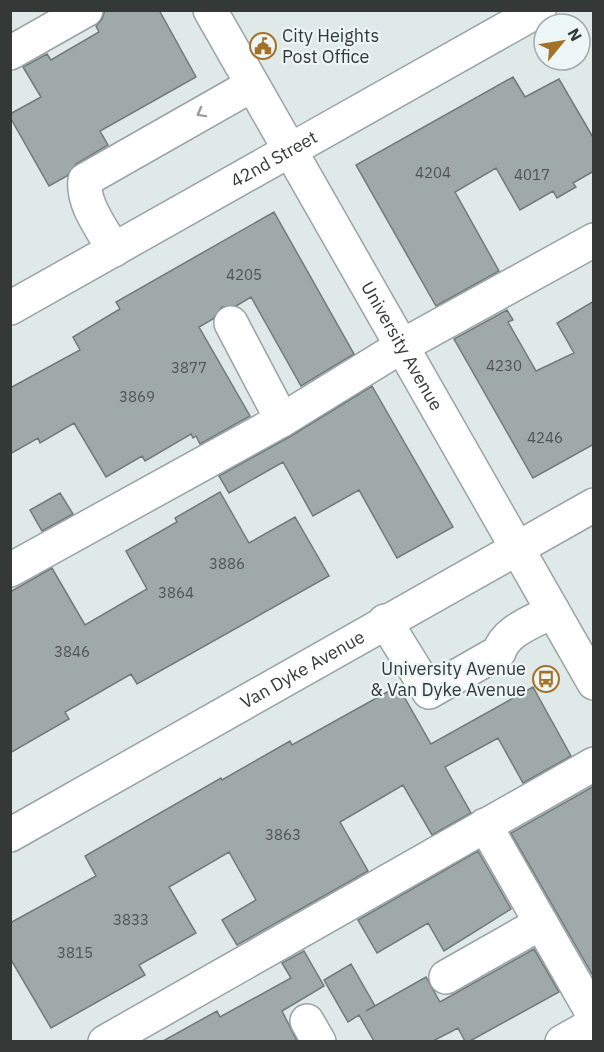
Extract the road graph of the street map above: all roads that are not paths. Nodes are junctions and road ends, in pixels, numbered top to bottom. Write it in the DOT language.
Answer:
graph roads {
  1 [pos="86,10"];
  2 [pos="210,10"];
  3 [pos="539,10"];
  4 [pos="10,53"];
  5 [pos="252,85"];
  6 [pos="290,151"];
  7 [pos="594,240"];
  8 [pos="114,250"];
  9 [pos="10,308"];
  10 [pos="231,323"];
  11 [pos="402,346"];
  12 [pos="282,420"];
  13 [pos="594,505"];
  14 [pos="517,547"];
  15 [pos="10,570"];
  16 [pos="553,611"];
  17 [pos="385,621"];
  18 [pos="594,683"];
  19 [pos="594,764"];
  20 [pos="485,825"];
  21 [pos="10,835"];
  22 [pos="541,923"];
  23 [pos="446,977"];
  24 [pos="594,1016"];
  25 [pos="594,1024"];
  26 [pos="105,1041"];
  27 [pos="562,1041"];
  1 -- 4 [label="street"];
  2 -- 5 [label="street, University Avenue"];
  3 -- 6 [label="street, 42nd Street"];
  5 -- 6 [label="street, University Avenue"];
  5 -- 8 [label="street, one-way"];
  6 -- 8 [label="street, 42nd Street"];
  6 -- 11 [label="street, University Avenue"];
  7 -- 11 [label="street"];
  8 -- 9 [label="street, 42nd Street"];
  10 -- 12 [label="street"];
  11 -- 12 [label="street"];
  11 -- 14 [label="street, University Avenue"];
  12 -- 15 [label="street"];
  13 -- 14 [label="street, Van Dyke Avenue"];
  14 -- 16 [label="street, University Avenue"];
  14 -- 17 [label="street, Van Dyke Avenue"];
  16 -- 17 [label="street"];
  16 -- 18 [label="street, University Avenue"];
  17 -- 21 [label="street, Van Dyke Avenue"];
  19 -- 20 [label="street"];
  20 -- 22 [label="street"];
  20 -- 26 [label="street"];
  22 -- 23 [label="street"];
  22 -- 24 [label="street"];
  25 -- 27 [label="street"];
}
